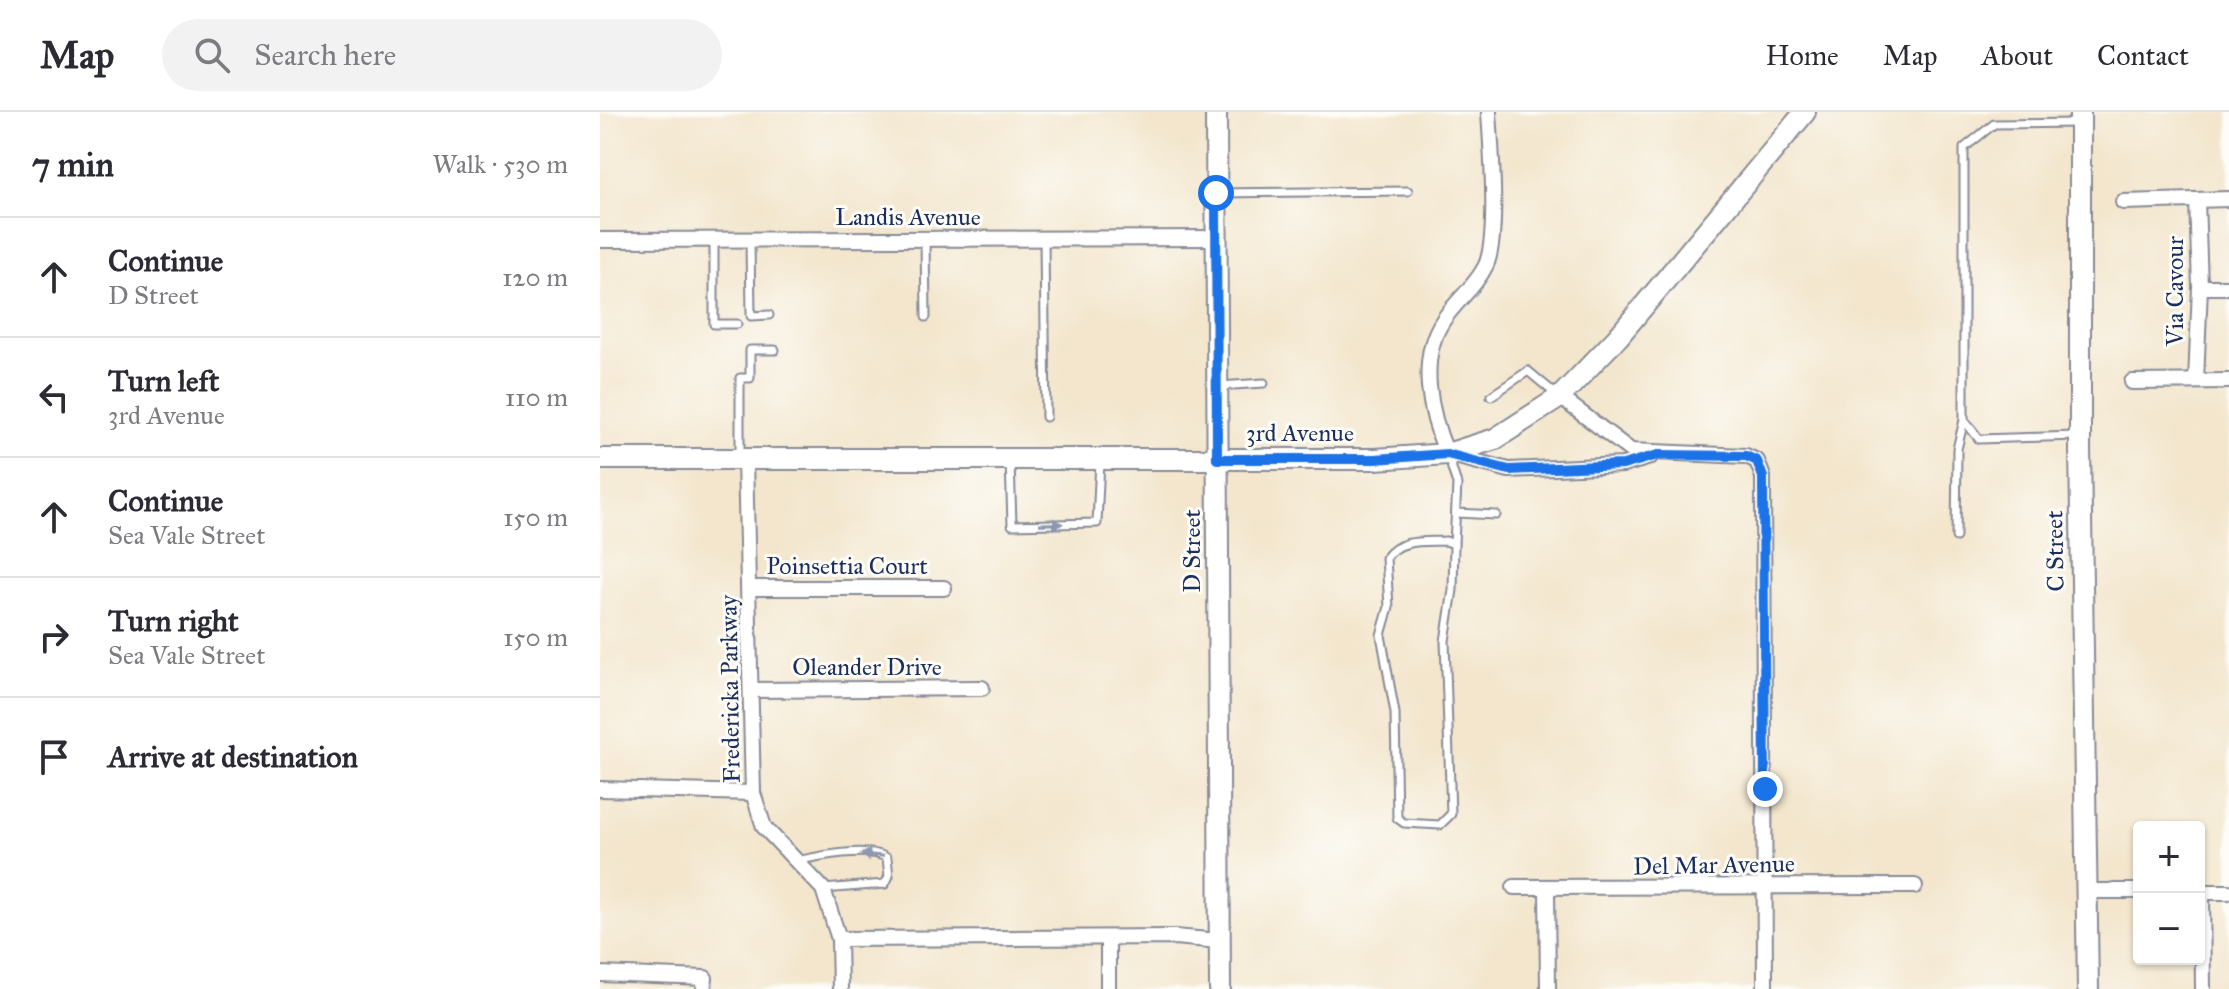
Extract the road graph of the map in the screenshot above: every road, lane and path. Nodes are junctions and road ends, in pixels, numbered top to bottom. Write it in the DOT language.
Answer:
graph roads {
  1 [pos="1216,112"];
  2 [pos="1489,112"];
  3 [pos="1798,114"];
  4 [pos="2080,118"];
  5 [pos="1408,191"];
  6 [pos="1216,193"];
  7 [pos="2229,199"];
  8 [pos="2197,200"];
  9 [pos="2123,202"];
  10 [pos="1044,237"];
  11 [pos="1216,238"];
  12 [pos="714,239"];
  13 [pos="750,239"];
  14 [pos="925,239"];
  15 [pos="600,240"];
  16 [pos="2200,287"];
  17 [pos="2229,287"];
  18 [pos="769,315"];
  19 [pos="926,317"];
  20 [pos="737,324"];
  21 [pos="775,350"];
  22 [pos="2196,381"];
  23 [pos="2229,381"];
  24 [pos="2132,382"];
  25 [pos="1264,383"];
  26 [pos="1217,386"];
  27 [pos="1491,396"];
  28 [pos="1560,397"];
  29 [pos="1046,417"];
  30 [pos="1964,420"];
  31 [pos="2079,435"];
  32 [pos="1447,454"];
  33 [pos="1658,455"];
  34 [pos="1010,458"];
  35 [pos="1100,458"];
  36 [pos="600,459"];
  37 [pos="742,459"];
  38 [pos="1217,459"];
  39 [pos="1457,513"];
  40 [pos="1496,515"];
  41 [pos="1956,537"];
  42 [pos="1454,544"];
  43 [pos="750,588"];
  44 [pos="944,588"];
  45 [pos="982,688"];
  46 [pos="752,690"];
  47 [pos="600,789"];
  48 [pos="753,793"];
  49 [pos="797,861"];
  50 [pos="1765,886"];
  51 [pos="1915,886"];
  52 [pos="1514,887"];
  53 [pos="823,889"];
  54 [pos="1547,889"];
  55 [pos="2088,891"];
  56 [pos="2133,891"];
  57 [pos="2205,892"];
  58 [pos="2229,892"];
  59 [pos="2200,893"];
  60 [pos="839,939"];
  61 [pos="1108,939"];
  62 [pos="1219,941"];
  63 [pos="600,974"];
  64 [pos="704,989"];
  65 [pos="840,989"];
  66 [pos="1108,989"];
  67 [pos="1220,989"];
  68 [pos="1548,989"];
  69 [pos="1765,989"];
  70 [pos="2088,989"];
  71 [pos="2203,989"];
  1 -- 6 [label="street, D Street"];
  2 -- 32 [label="street"];
  3 -- 28 [label="street, 3rd Avenue"];
  4 -- 30 [label="lane"];
  4 -- 31 [label="street, C Street"];
  5 -- 6 [label="lane"];
  6 -- 11 [label="street, D Street"];
  7 -- 8 [label="street"];
  8 -- 9 [label="street"];
  8 -- 16 [label="street, Via Cavour"];
  10 -- 11 [label="street, Landis Avenue"];
  10 -- 14 [label="street, Landis Avenue"];
  10 -- 29 [label="lane"];
  11 -- 26 [label="street, D Street"];
  12 -- 13 [label="street, Landis Avenue"];
  12 -- 15 [label="street, Landis Avenue"];
  12 -- 20 [label="lane"];
  13 -- 14 [label="street, Landis Avenue"];
  13 -- 18 [label="lane"];
  14 -- 19 [label="lane"];
  16 -- 17 [label="street"];
  16 -- 22 [label="street, Via Cavour"];
  21 -- 37 [label="lane"];
  22 -- 23 [label="street"];
  22 -- 24 [label="street"];
  25 -- 26 [label="lane"];
  26 -- 38 [label="street, D Street"];
  27 -- 28 [label="lane"];
  28 -- 32 [label="street, 3rd Avenue"];
  28 -- 33 [label="street"];
  30 -- 31 [label="lane"];
  30 -- 41 [label="lane"];
  31 -- 55 [label="street, C Street"];
  32 -- 33 [label="street"];
  32 -- 38 [label="street, 3rd Avenue"];
  32 -- 39 [label="lane"];
  33 -- 50 [label="street"];
  34 -- 35 [label="street, 3rd Avenue"];
  34 -- 35 [label="lane, one-way"];
  34 -- 37 [label="street, 3rd Avenue"];
  35 -- 38 [label="street, 3rd Avenue"];
  36 -- 37 [label="street, 3rd Avenue"];
  37 -- 43 [label="street, Fredericka Parkway"];
  38 -- 62 [label="street, D Street"];
  39 -- 40 [label="lane"];
  39 -- 42 [label="lane"];
  42 -- 42 [label="lane"];
  43 -- 44 [label="street, Poinsettia Court"];
  43 -- 46 [label="street, Fredericka Parkway"];
  45 -- 46 [label="street, Oleander Drive"];
  46 -- 48 [label="street, Fredericka Parkway"];
  47 -- 48 [label="street"];
  48 -- 49 [label="street, Fredericka Parkway"];
  49 -- 53 [label="street, Fredericka Parkway"];
  53 -- 49 [label="lane, one-way"];
  50 -- 51 [label="street, Del Mar Avenue"];
  50 -- 54 [label="street, Del Mar Avenue"];
  50 -- 69 [label="street"];
  52 -- 54 [label="street, Del Mar Avenue"];
  53 -- 60 [label="street, Fredericka Parkway"];
  54 -- 68 [label="street"];
  55 -- 56 [label="street"];
  55 -- 70 [label="street, C Street"];
  57 -- 58 [label="street"];
  59 -- 71 [label="street"];
  60 -- 61 [label="street"];
  60 -- 65 [label="street, Fredericka Parkway"];
  61 -- 62 [label="street"];
  61 -- 66 [label="street"];
  62 -- 67 [label="street, D Street"];
  63 -- 64 [label="street"];
}
